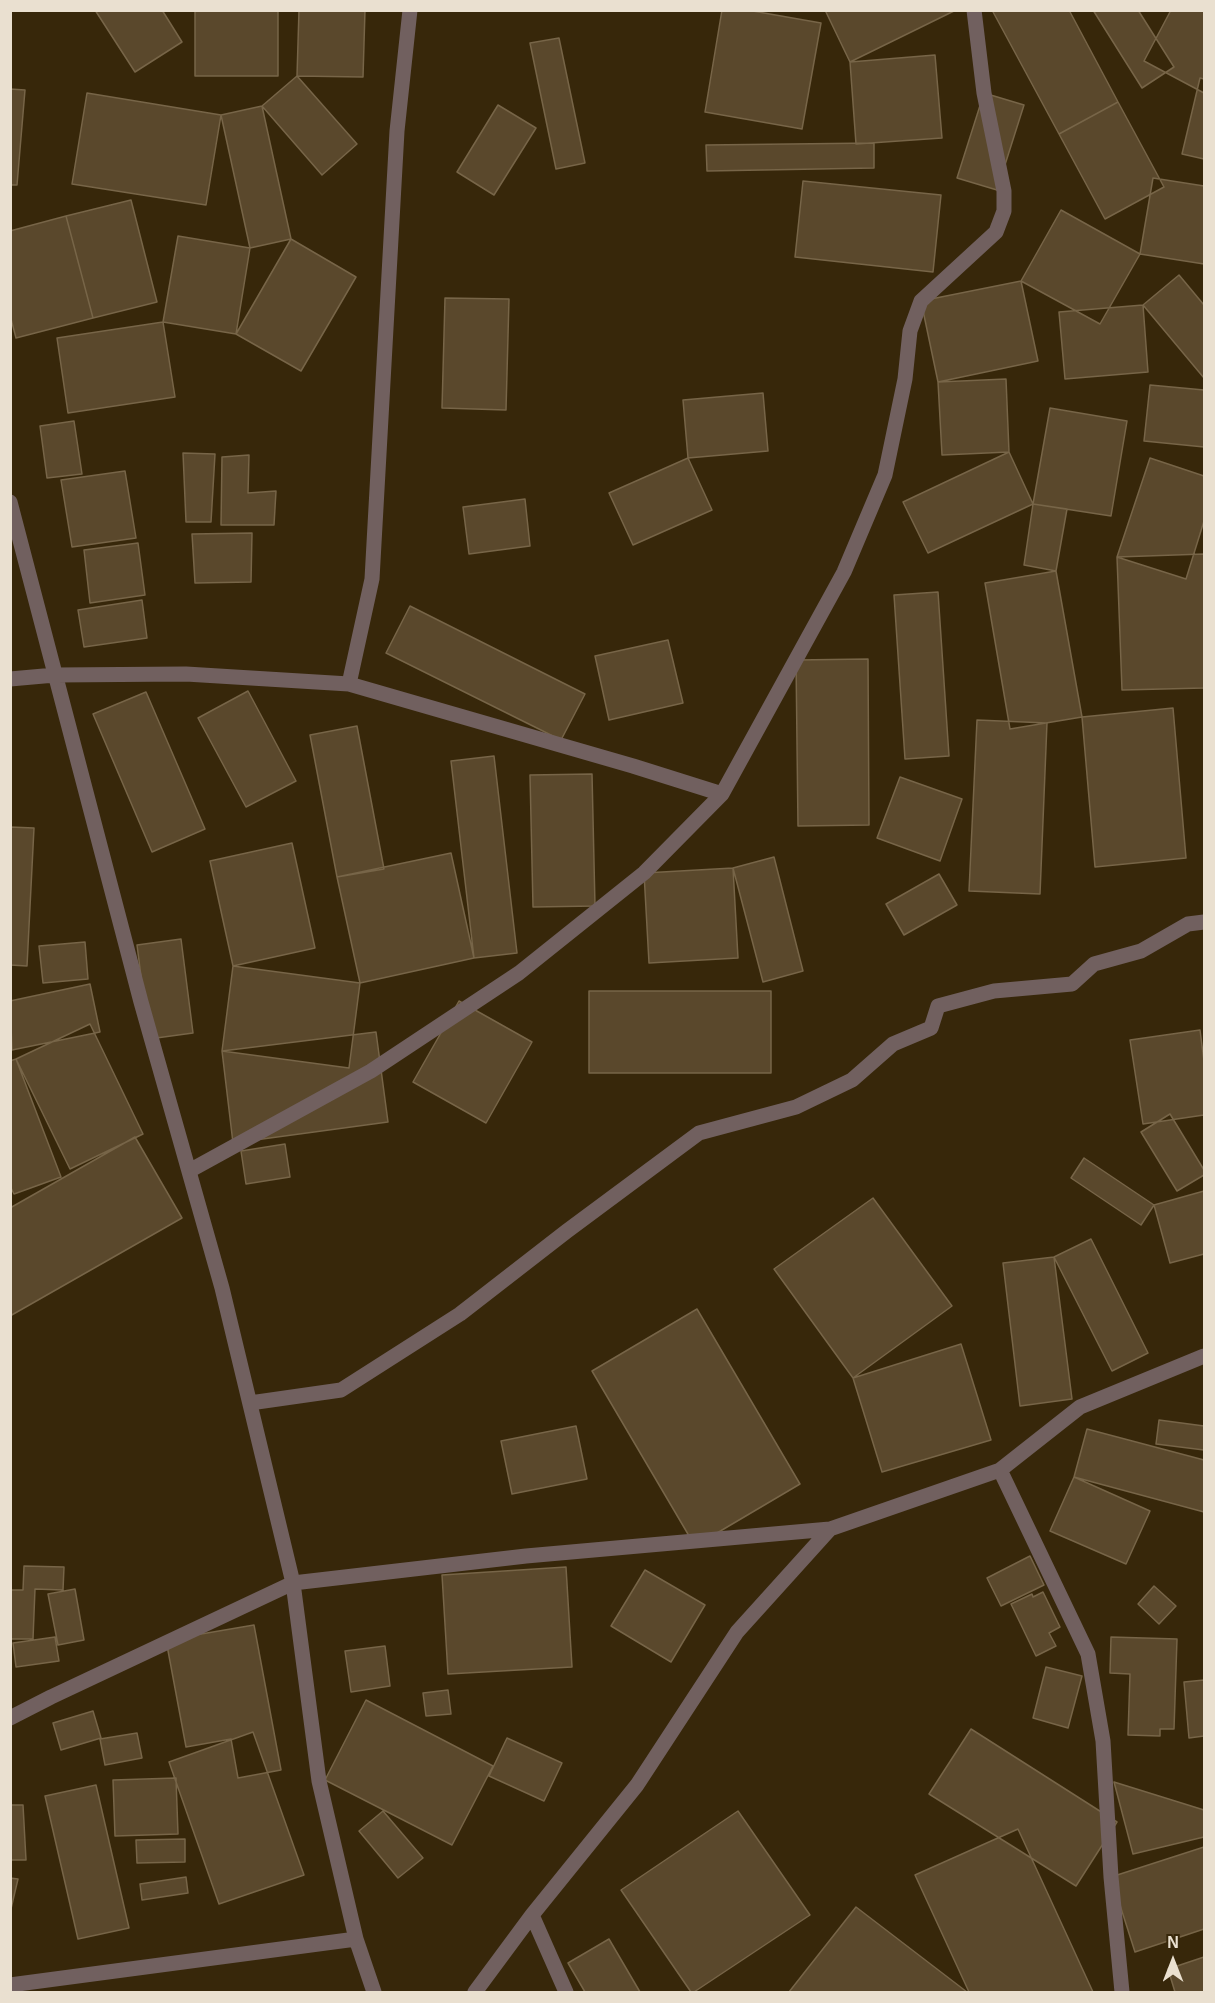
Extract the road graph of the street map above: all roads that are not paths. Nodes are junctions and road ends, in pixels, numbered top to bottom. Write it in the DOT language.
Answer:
graph roads {
  1 [pos="410,10"];
  2 [pos="974,10"];
  3 [pos="10,502"];
  4 [pos="55,675"];
  5 [pos="10,679"];
  6 [pos="349,684"];
  7 [pos="722,794"];
  8 [pos="1204,922"];
  9 [pos="189,1171"];
  10 [pos="1204,1356"];
  11 [pos="250,1403"];
  12 [pos="1000,1470"];
  13 [pos="830,1529"];
  14 [pos="293,1583"];
  15 [pos="10,1718"];
  16 [pos="532,1915"];
  17 [pos="356,1939"];
  18 [pos="10,1985"];
  19 [pos="374,1992"];
  20 [pos="475,1992"];
  21 [pos="566,1992"];
  22 [pos="1122,1992"];
  1 -- 6 [label="street"];
  2 -- 7 [label="street"];
  3 -- 4 [label="street"];
  4 -- 5 [label="street"];
  4 -- 6 [label="street"];
  4 -- 9 [label="street"];
  6 -- 7 [label="street"];
  7 -- 9 [label="street"];
  8 -- 11 [label="street"];
  9 -- 11 [label="street"];
  10 -- 12 [label="street"];
  11 -- 14 [label="street"];
  12 -- 13 [label="street"];
  12 -- 22 [label="street"];
  13 -- 14 [label="street"];
  13 -- 16 [label="street"];
  14 -- 15 [label="street"];
  14 -- 17 [label="street"];
  16 -- 20 [label="street"];
  16 -- 21 [label="street"];
  17 -- 18 [label="street"];
  17 -- 19 [label="street"];
}
